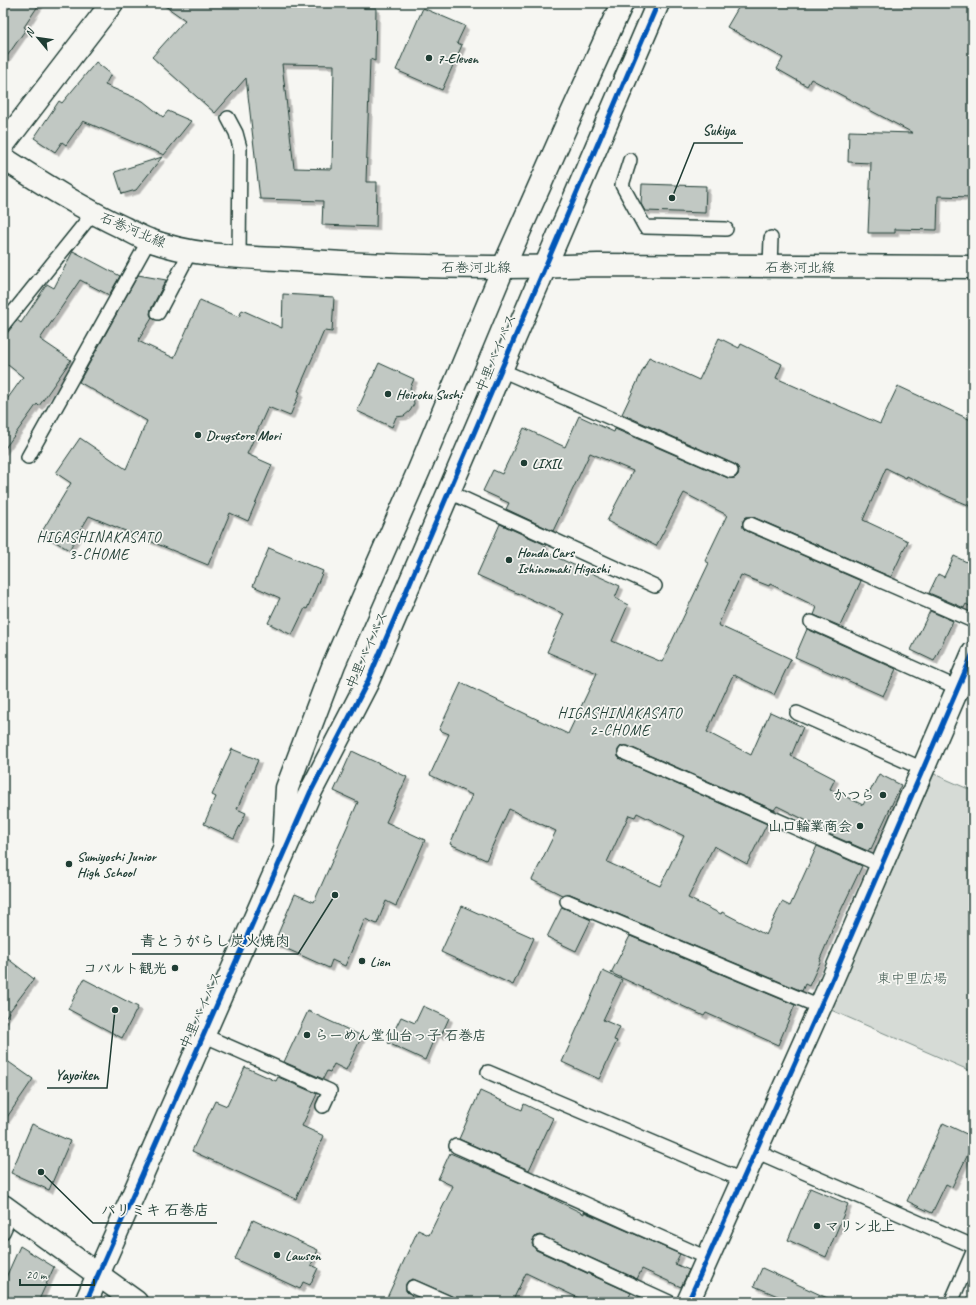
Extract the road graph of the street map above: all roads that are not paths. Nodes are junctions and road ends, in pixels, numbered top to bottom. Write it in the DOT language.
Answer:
graph roads {
  1 [pos="112,3"];
  2 [pos="622,3"];
  3 [pos="658,3"];
  4 [pos="228,118"];
  5 [pos="3,145"];
  6 [pos="3,158"];
  7 [pos="630,160"];
  8 [pos="93,214"];
  9 [pos="726,229"];
  10 [pos="771,238"];
  11 [pos="149,240"];
  12 [pos="190,252"];
  13 [pos="239,256"];
  14 [pos="504,266"];
  15 [pos="770,266"];
  16 [pos="546,267"];
  17 [pos="973,267"];
  18 [pos="158,313"];
  19 [pos="3,324"];
  20 [pos="501,370"];
  21 [pos="28,457"];
  22 [pos="731,471"];
  23 [pos="449,492"];
  24 [pos="750,524"];
  25 [pos="655,586"];
  26 [pos="973,621"];
  27 [pos="811,622"];
  28 [pos="973,653"];
  29 [pos="958,688"];
  30 [pos="797,713"];
  31 [pos="625,754"];
  32 [pos="924,769"];
  33 [pos="283,854"];
  34 [pos="882,866"];
  35 [pos="567,901"];
  36 [pos="820,1008"];
  37 [pos="203,1035"];
  38 [pos="488,1072"];
  39 [pos="323,1106"];
  40 [pos="456,1146"];
  41 [pos="755,1151"];
  42 [pos="742,1180"];
  43 [pos="7,1209"];
  44 [pos="3,1232"];
  45 [pos="540,1243"];
  46 [pos="973,1246"];
  47 [pos="973,1252"];
  48 [pos="708,1258"];
  49 [pos="98,1274"];
  50 [pos="413,1287"];
  51 [pos="952,1300"];
  52 [pos="86,1302"];
  53 [pos="136,1302"];
  54 [pos="447,1302"];
  55 [pos="669,1302"];
  56 [pos="688,1302"];
  1 -- 5 [label="street"];
  2 -- 14 [label="street, 中里バイパス"];
  3 -- 16 [label="street, 中里バイパス"];
  4 -- 13 [label="lane"];
  6 -- 8 [label="street, 石巻河北線"];
  7 -- 9 [label="lane"];
  8 -- 11 [label="street, 石巻河北線"];
  8 -- 19 [label="lane"];
  10 -- 15 [label="lane"];
  11 -- 12 [label="street, 石巻河北線"];
  11 -- 21 [label="lane"];
  12 -- 13 [label="street, 石巻河北線"];
  12 -- 18 [label="lane"];
  13 -- 14 [label="street, 石巻河北線"];
  14 -- 16 [label="street, 石巻河北線"];
  14 -- 33 [label="street, 中里バイパス"];
  15 -- 16 [label="street, 石巻河北線"];
  15 -- 17 [label="street, 石巻河北線"];
  16 -- 20 [label="street, 中里バイパス"];
  20 -- 22 [label="lane"];
  20 -- 23 [label="street, 中里バイパス"];
  23 -- 25 [label="lane"];
  23 -- 33 [label="street, 中里バイパス"];
  24 -- 26 [label="lane"];
  27 -- 29 [label="lane"];
  28 -- 29 [label="street"];
  29 -- 32 [label="street"];
  30 -- 32 [label="lane"];
  31 -- 34 [label="lane"];
  32 -- 34 [label="street"];
  33 -- 37 [label="street, 中里バイパス"];
  34 -- 36 [label="street"];
  35 -- 36 [label="lane"];
  36 -- 41 [label="street"];
  37 -- 39 [label="lane"];
  37 -- 49 [label="street, 中里バイパス"];
  38 -- 42 [label="lane"];
  40 -- 48 [label="lane"];
  41 -- 42 [label="street"];
  41 -- 46 [label="lane"];
  42 -- 48 [label="street"];
  43 -- 44 [label="lane"];
  43 -- 49 [label="street"];
  45 -- 55 [label="lane"];
  47 -- 51 [label="lane"];
  48 -- 56 [label="street"];
  49 -- 52 [label="street, 中里バイパス"];
  49 -- 53 [label="street"];
  50 -- 54 [label="lane"];
}
